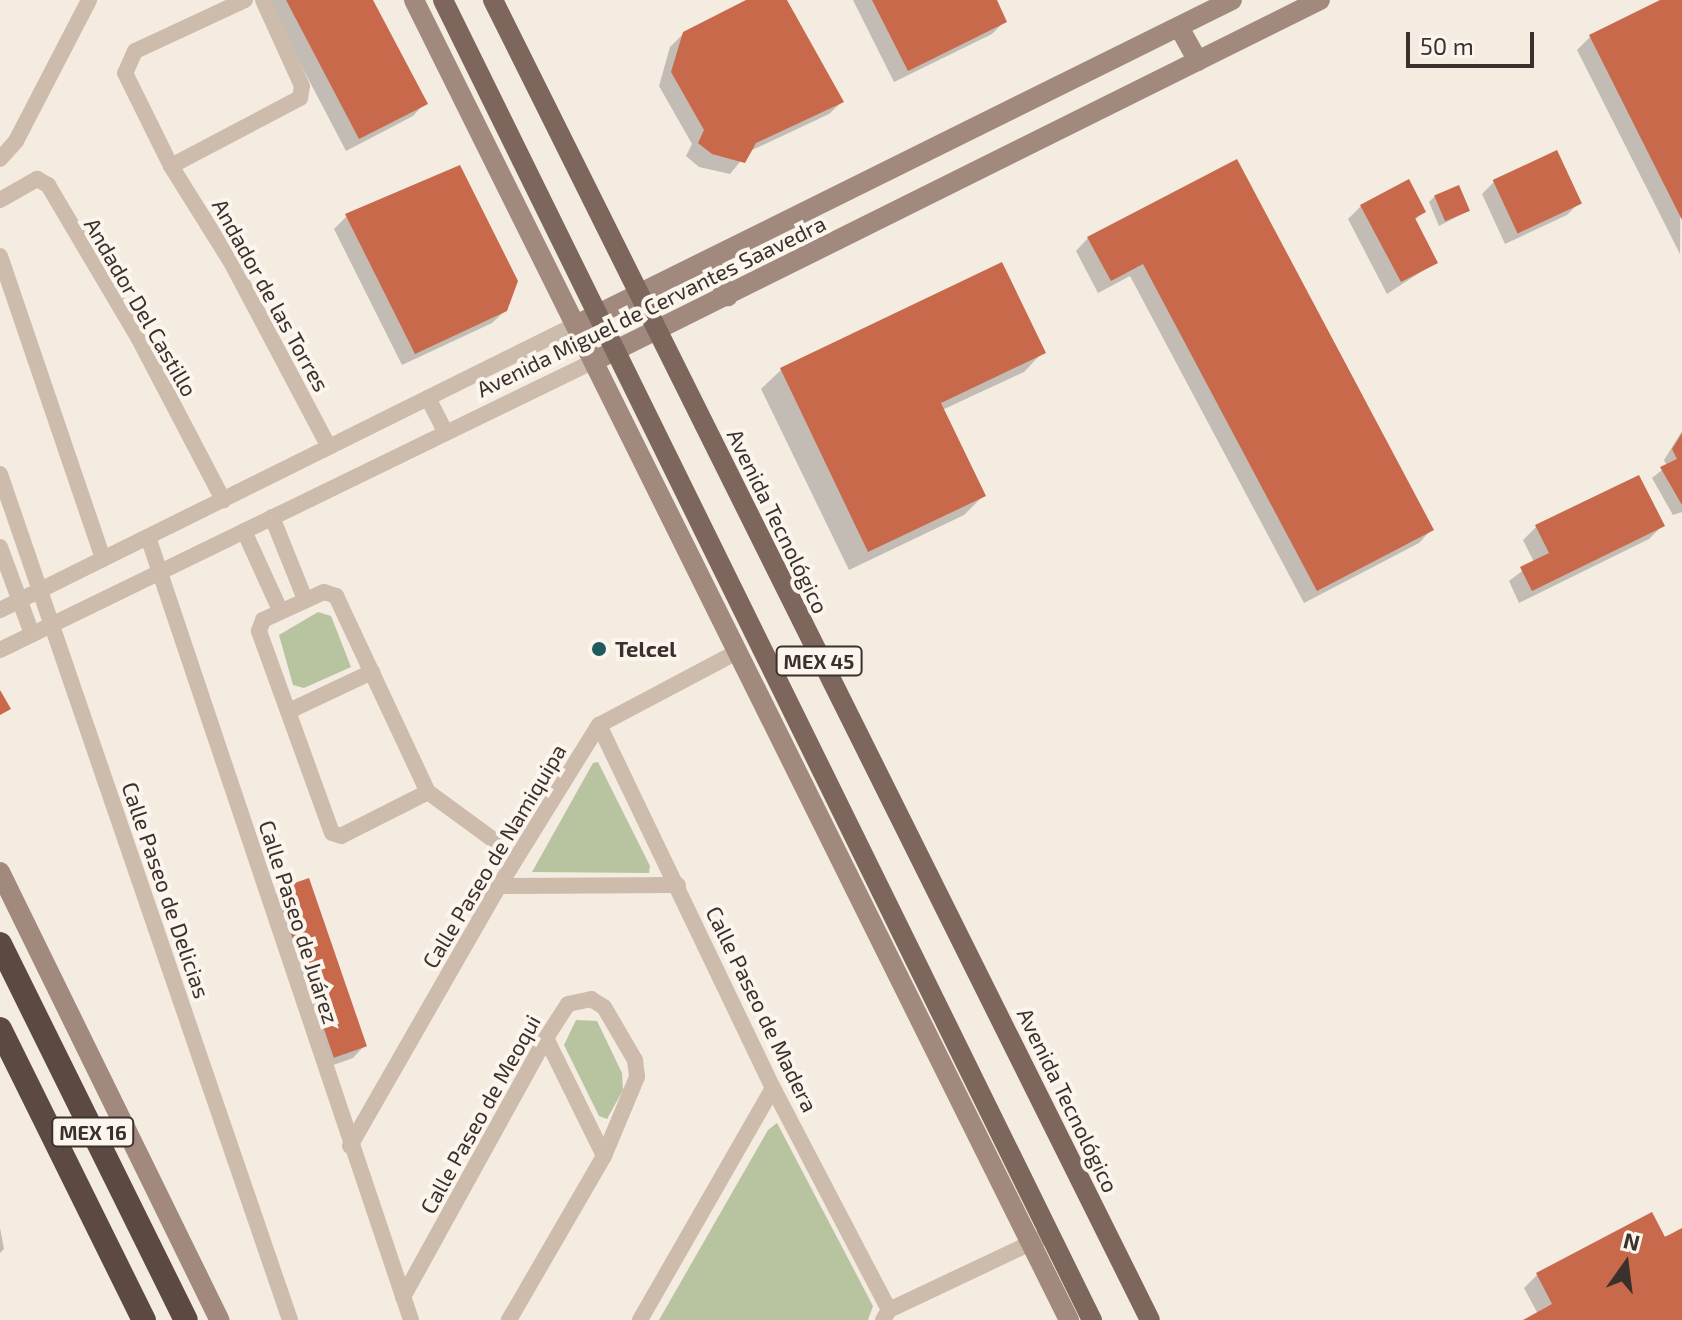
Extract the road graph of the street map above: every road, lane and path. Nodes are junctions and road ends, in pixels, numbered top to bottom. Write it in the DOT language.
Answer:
graph roads {
  1 [pos="89,0"];
  2 [pos="245,0"];
  3 [pos="263,0"];
  4 [pos="414,0"];
  5 [pos="443,0"];
  6 [pos="493,0"];
  7 [pos="1232,0"];
  8 [pos="1320,0"];
  9 [pos="1179,27"];
  10 [pos="1198,61"];
  11 [pos="0,159"];
  12 [pos="171,166"];
  13 [pos="0,200"];
  14 [pos="0,256"];
  15 [pos="709,261"];
  16 [pos="640,292"];
  17 [pos="728,296"];
  18 [pos="596,316"];
  19 [pos="575,325"];
  20 [pos="659,330"];
  21 [pos="613,351"];
  22 [pos="594,361"];
  23 [pos="428,398"];
  24 [pos="446,433"];
  25 [pos="329,447"];
  26 [pos="0,474"];
  27 [pos="223,500"];
  28 [pos="272,517"];
  29 [pos="244,531"];
  30 [pos="148,537"];
  31 [pos="0,547"];
  32 [pos="103,559"];
  33 [pos="159,573"];
  34 [pos="40,591"];
  35 [pos="305,599"];
  36 [pos="20,601"];
  37 [pos="0,610"];
  38 [pos="280,610"];
  39 [pos="52,624"];
  40 [pos="32,634"];
  41 [pos="0,650"];
  42 [pos="739,651"];
  43 [pos="372,672"];
  44 [pos="289,711"];
  45 [pos="599,725"];
  46 [pos="428,792"];
  47 [pos="495,841"];
  48 [pos="0,872"];
  49 [pos="678,885"];
  50 [pos="499,886"];
  51 [pos="0,944"];
  52 [pos="0,1029"];
  53 [pos="546,1038"];
  54 [pos="773,1088"];
  55 [pos="350,1146"];
  56 [pos="604,1156"];
  57 [pos="1050,1234"];
  58 [pos="1030,1243"];
  59 [pos="403,1297"];
  60 [pos="886,1315"];
  61 [pos="144,1320"];
  62 [pos="186,1320"];
  63 [pos="219,1320"];
  64 [pos="290,1320"];
  65 [pos="411,1320"];
  66 [pos="509,1320"];
  67 [pos="640,1320"];
  68 [pos="1069,1320"];
  69 [pos="1092,1320"];
  70 [pos="1150,1320"];
  1 -- 11 [label="street"];
  2 -- 12 [label="street, Andador de las Torres"];
  3 -- 12 [label="street"];
  4 -- 19 [label="street"];
  5 -- 18 [label="main road, MEX 45"];
  6 -- 16 [label="main road, Avenida Tecnológico / MEX 45"];
  7 -- 9 [label="street, Avenida Miguel de Cervantes Saavedra"];
  8 -- 10 [label="street, Avenida Miguel de Cervantes Saavedra"];
  9 -- 10 [label="street"];
  9 -- 15 [label="street, Avenida Miguel de Cervantes Saavedra"];
  10 -- 17 [label="street, Avenida Miguel de Cervantes Saavedra"];
  12 -- 25 [label="street, Andador de las Torres"];
  13 -- 27 [label="street, Andador Del Castillo"];
  14 -- 32 [label="street"];
  15 -- 16 [label="street, Avenida Miguel de Cervantes Saavedra"];
  15 -- 17 [label="street"];
  16 -- 18 [label="street, Avenida Miguel de Cervantes Saavedra"];
  16 -- 20 [label="main road, Avenida Tecnológico / MEX 45"];
  17 -- 20 [label="street, Avenida Miguel de Cervantes Saavedra"];
  18 -- 19 [label="street, Avenida Miguel de Cervantes Saavedra"];
  18 -- 21 [label="main road, MEX 45"];
  19 -- 22 [label="street"];
  19 -- 23 [label="street, Avenida Miguel de Cervantes Saavedra"];
  20 -- 21 [label="street, Avenida Miguel de Cervantes Saavedra"];
  20 -- 70 [label="main road, Avenida Tecnológico / MEX 45"];
  21 -- 22 [label="street, Avenida Miguel de Cervantes Saavedra"];
  21 -- 57 [label="main road, MEX 45"];
  22 -- 24 [label="street, Avenida Miguel de Cervantes Saavedra"];
  22 -- 42 [label="street"];
  23 -- 24 [label="street"];
  23 -- 25 [label="street, Avenida Miguel de Cervantes Saavedra"];
  24 -- 28 [label="street, Avenida Miguel de Cervantes Saavedra"];
  25 -- 27 [label="street, Avenida Miguel de Cervantes Saavedra"];
  26 -- 34 [label="street, Calle Paseo de Delicias"];
  27 -- 30 [label="street, Avenida Miguel de Cervantes Saavedra"];
  28 -- 29 [label="street, Avenida Miguel de Cervantes Saavedra"];
  28 -- 35 [label="street"];
  29 -- 33 [label="street, Avenida Miguel de Cervantes Saavedra"];
  29 -- 38 [label="street"];
  30 -- 32 [label="street, Avenida Miguel de Cervantes Saavedra"];
  30 -- 33 [label="street, Calle Paseo de Juárez"];
  31 -- 36 [label="street"];
  32 -- 34 [label="street, Avenida Miguel de Cervantes Saavedra"];
  33 -- 39 [label="street, Avenida Miguel de Cervantes Saavedra"];
  33 -- 55 [label="street, Calle Paseo de Juárez"];
  34 -- 36 [label="street, Avenida Miguel de Cervantes Saavedra"];
  34 -- 39 [label="street, Calle Paseo de Delicias"];
  35 -- 38 [label="street"];
  35 -- 43 [label="street"];
  36 -- 37 [label="street, Avenida Miguel de Cervantes Saavedra"];
  36 -- 40 [label="street"];
  38 -- 44 [label="street"];
  39 -- 40 [label="street, Avenida Miguel de Cervantes Saavedra"];
  39 -- 64 [label="street, Calle Paseo de Delicias"];
  40 -- 41 [label="street, Avenida Miguel de Cervantes Saavedra"];
  42 -- 45 [label="street"];
  42 -- 58 [label="street"];
  43 -- 44 [label="street"];
  43 -- 46 [label="street"];
  44 -- 46 [label="street"];
  45 -- 49 [label="street, Calle Paseo de Madera"];
  45 -- 50 [label="street, Calle Paseo de Namiquipa"];
  46 -- 47 [label="street"];
  48 -- 63 [label="street"];
  49 -- 50 [label="street"];
  49 -- 54 [label="street, Calle Paseo de Madera"];
  50 -- 55 [label="street, Calle Paseo de Namiquipa"];
  51 -- 62 [label="highway, MEX 16"];
  52 -- 61 [label="highway, MEX 16"];
  53 -- 56 [label="street"];
  53 -- 56 [label="street, Calle Paseo de Meoqui"];
  53 -- 59 [label="street, Calle Paseo de Meoqui"];
  54 -- 60 [label="street, Calle Paseo de Madera"];
  54 -- 67 [label="street"];
  55 -- 59 [label="street, Calle Paseo de Juárez"];
  56 -- 66 [label="street, Calle Paseo de Meoqui"];
  57 -- 58 [label="street"];
  57 -- 69 [label="main road, MEX 45"];
  58 -- 60 [label="street"];
  58 -- 68 [label="street"];
  59 -- 65 [label="street, Calle Paseo de Juárez"];
}
